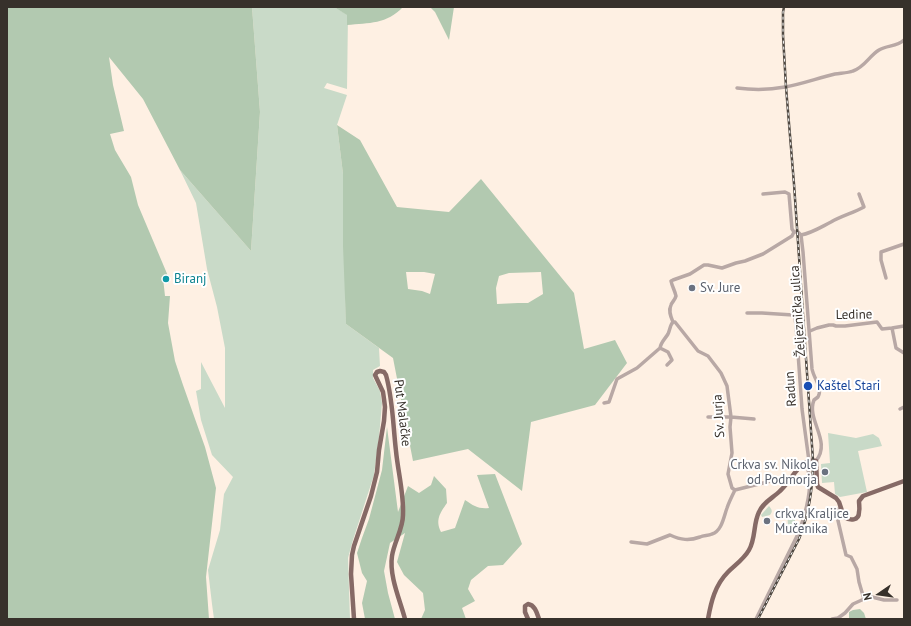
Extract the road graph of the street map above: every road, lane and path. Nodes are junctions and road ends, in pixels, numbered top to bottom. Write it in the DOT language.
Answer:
graph roads {
  1 [pos="904,40"];
  2 [pos="736,88"];
  3 [pos="763,194"];
  4 [pos="859,194"];
  5 [pos="794,232"];
  6 [pos="801,234"];
  7 [pos="904,244"];
  8 [pos="886,278"];
  9 [pos="747,313"];
  10 [pos="673,322"];
  11 [pos="904,326"];
  12 [pos="892,328"];
  13 [pos="810,331"];
  14 [pos="660,348"];
  15 [pos="904,353"];
  16 [pos="667,365"];
  17 [pos="604,404"];
  18 [pos="708,417"];
  19 [pos="731,417"];
  20 [pos="754,420"];
  21 [pos="816,461"];
  22 [pos="807,462"];
  23 [pos="791,478"];
  24 [pos="904,481"];
  25 [pos="735,490"];
  26 [pos="841,508"];
  27 [pos="631,542"];
  28 [pos="864,599"];
  29 [pos="897,600"];
  30 [pos="354,619"];
  31 [pos="405,619"];
  32 [pos="528,619"];
  33 [pos="539,619"];
  34 [pos="708,619"];
  35 [pos="756,619"];
  36 [pos="832,619"];
  1 -- 2 [label="street"];
  3 -- 5 [label="street"];
  4 -- 6 [label="street"];
  5 -- 6 [label="street"];
  5 -- 10 [label="street"];
  6 -- 13 [label="street, Željeznička ulica"];
  7 -- 8 [label="street"];
  9 -- 22 [label="street, Radun"];
  10 -- 14 [label="street"];
  10 -- 19 [label="street, Sv. Jurja"];
  11 -- 12 [label="street"];
  12 -- 13 [label="street, Ledine"];
  12 -- 15 [label="street"];
  13 -- 21 [label="street, Željeznička ulica"];
  14 -- 16 [label="street"];
  14 -- 17 [label="street"];
  18 -- 19 [label="street"];
  19 -- 20 [label="street"];
  19 -- 25 [label="street, Sv. Jurja"];
  21 -- 22 [label="main road"];
  21 -- 26 [label="main road"];
  22 -- 23 [label="main road"];
  22 -- 35 [label="street"];
  23 -- 25 [label="street"];
  23 -- 34 [label="main road"];
  24 -- 26 [label="main road"];
  25 -- 27 [label="street"];
  26 -- 28 [label="street"];
  28 -- 29 [label="street"];
  28 -- 36 [label="street"];
  30 -- 31 [label="main road, Put Malačke"];
  32 -- 33 [label="main road"];
}
